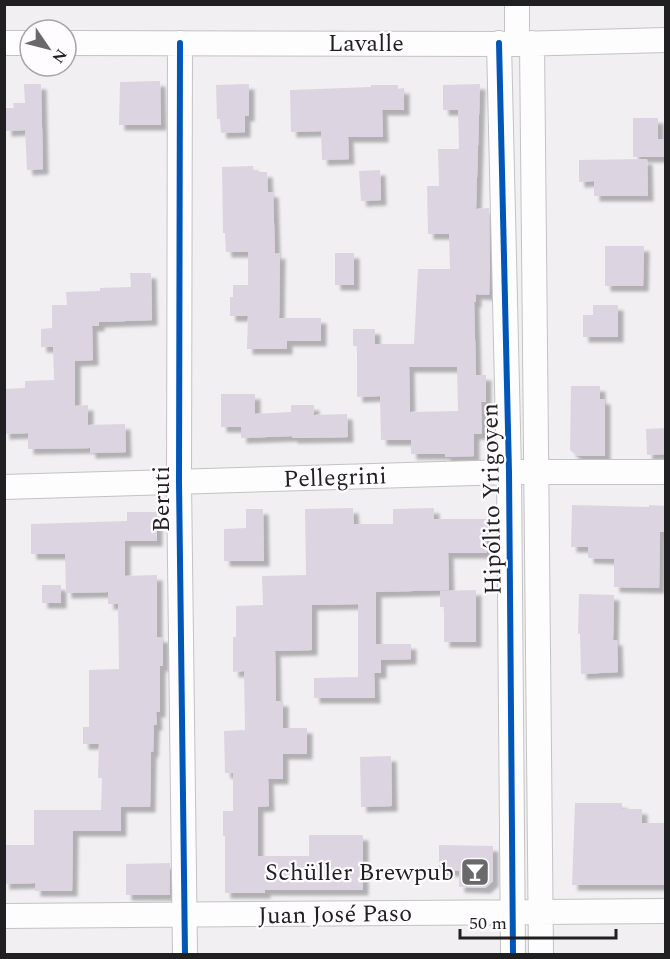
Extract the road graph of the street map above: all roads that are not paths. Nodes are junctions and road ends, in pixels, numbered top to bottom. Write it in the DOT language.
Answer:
graph roads {
  1 [pos="517,4"];
  2 [pos="666,40"];
  3 [pos="78,43"];
  4 [pos="180,43"];
  5 [pos="516,43"];
  6 [pos="537,471"];
  7 [pos="509,472"];
  8 [pos="666,472"];
  9 [pos="179,482"];
  10 [pos="4,487"];
  11 [pos="666,911"];
  12 [pos="512,912"];
  13 [pos="540,913"];
  14 [pos="4,916"];
  15 [pos="184,916"];
  16 [pos="185,954"];
  17 [pos="513,954"];
  18 [pos="540,954"];
  1 -- 5 [label="street, Hipólito Yrigoyen"];
  2 -- 5 [label="street, Lavalle"];
  3 -- 4 [label="street, Lavalle"];
  4 -- 5 [label="street, Lavalle"];
  4 -- 9 [label="street, Beruti"];
  5 -- 6 [label="street, Hipólito Yrigoyen"];
  5 -- 7 [label="street, Hipólito Yrigoyen"];
  6 -- 7 [label="street, Pellegrini"];
  6 -- 8 [label="street, Pellegrini"];
  6 -- 13 [label="street, Hipólito Yrigoyen"];
  7 -- 9 [label="street, Pellegrini"];
  7 -- 12 [label="street, Hipólito Yrigoyen"];
  9 -- 10 [label="street, Pellegrini"];
  9 -- 15 [label="street, Beruti"];
  11 -- 13 [label="street, Juan José Paso"];
  12 -- 13 [label="street, Juan José Paso"];
  12 -- 15 [label="street, Juan José Paso"];
  12 -- 17 [label="street, Hipólito Yrigoyen"];
  13 -- 18 [label="street, Hipólito Yrigoyen"];
  14 -- 15 [label="street, Juan José Paso"];
  15 -- 16 [label="street, Beruti"];
}
